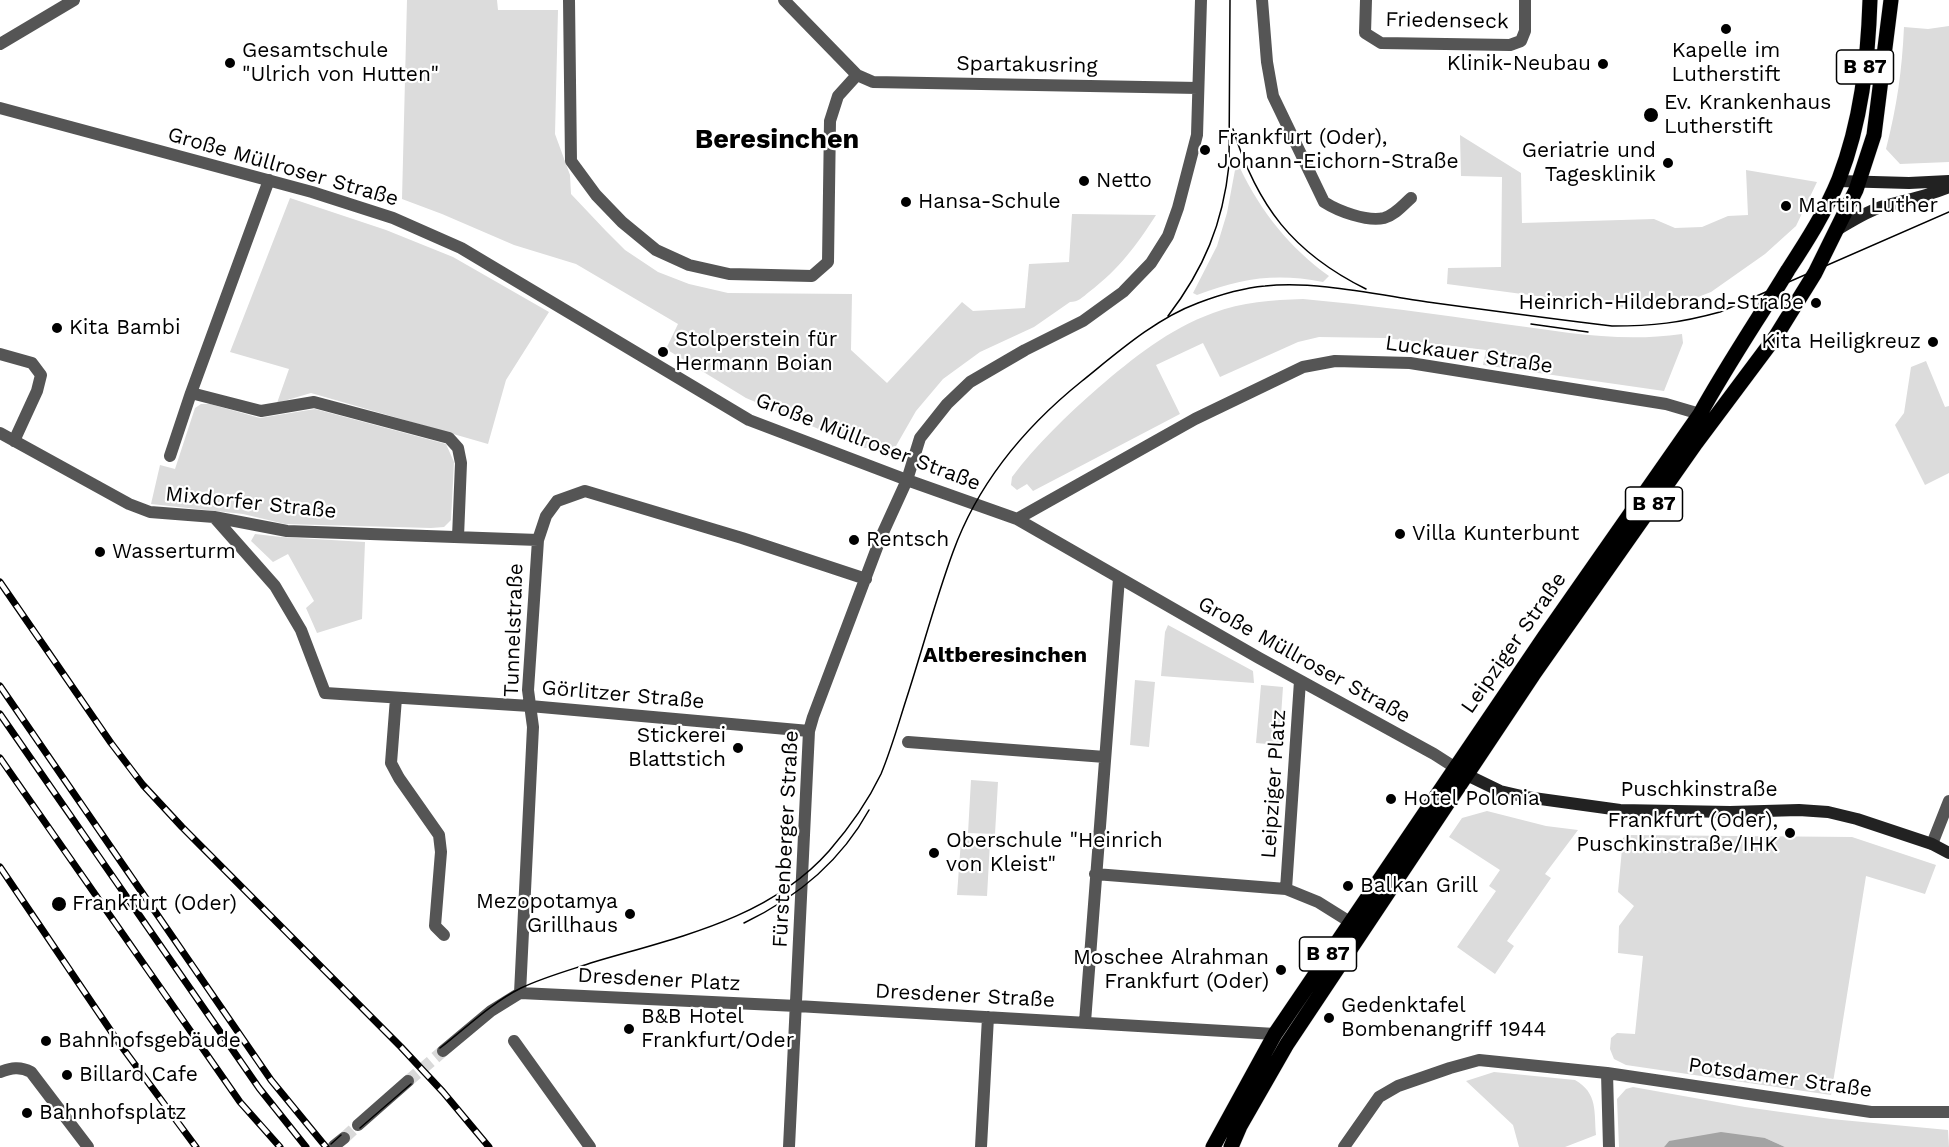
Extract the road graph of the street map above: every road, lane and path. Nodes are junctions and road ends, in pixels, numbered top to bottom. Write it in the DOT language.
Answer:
graph roads {
  1 [pos="74,0"];
  2 [pos="569,0"];
  3 [pos="784,0"];
  4 [pos="1201,0"];
  5 [pos="1262,0"];
  6 [pos="1366,0"];
  7 [pos="1525,0"];
  8 [pos="1870,0"];
  9 [pos="1891,0"];
  10 [pos="0,44"];
  11 [pos="857,75"];
  12 [pos="1198,88"];
  13 [pos="0,108"];
  14 [pos="269,180"];
  15 [pos="1838,181"];
  16 [pos="1949,181"];
  17 [pos="1859,182"];
  18 [pos="1949,187"];
  19 [pos="1411,198"];
  20 [pos="1837,230"];
  21 [pos="0,354"];
  22 [pos="191,393"];
  23 [pos="1700,414"];
  24 [pos="0,433"];
  25 [pos="14,441"];
  26 [pos="170,456"];
  27 [pos="907,480"];
  28 [pos="214,517"];
  29 [pos="1017,519"];
  30 [pos="458,537"];
  31 [pos="538,540"];
  32 [pos="1119,578"];
  33 [pos="866,579"];
  34 [pos="1300,681"];
  35 [pos="396,698"];
  36 [pos="530,706"];
  37 [pos="809,731"];
  38 [pos="908,742"];
  39 [pos="1105,757"];
  40 [pos="1461,771"];
  41 [pos="1949,801"];
  42 [pos="1932,844"];
  43 [pos="1949,853"];
  44 [pos="1095,874"];
  45 [pos="1286,889"];
  46 [pos="1350,922"];
  47 [pos="444,935"];
  48 [pos="520,993"];
  49 [pos="796,1006"];
  50 [pos="988,1017"];
  51 [pos="1085,1023"];
  52 [pos="1275,1034"];
  53 [pos="514,1041"];
  54 [pos="443,1051"];
  55 [pos="0,1072"];
  56 [pos="1607,1073"];
  57 [pos="408,1081"];
  58 [pos="1949,1112"];
  59 [pos="358,1125"];
  60 [pos="344,1138"];
  61 [pos="334,1146"];
  62 [pos="88,1147"];
  63 [pos="590,1147"];
  64 [pos="789,1147"];
  65 [pos="981,1147"];
  66 [pos="1213,1147"];
  67 [pos="1231,1147"];
  68 [pos="1344,1147"];
  69 [pos="1609,1147"];
  1 -- 10 [label="street"];
  2 -- 11 [label="street"];
  3 -- 11 [label="street"];
  4 -- 12 [label="street, Fürstenberger Straße"];
  5 -- 19 [label="street"];
  6 -- 7 [label="street, Friedenseck"];
  8 -- 15 [label="main road, B 87"];
  9 -- 17 [label="main road, B 87"];
  11 -- 12 [label="street, Spartakusring"];
  12 -- 27 [label="street, Fürstenberger Straße"];
  13 -- 14 [label="street, Große Müllroser Straße"];
  14 -- 22 [label="street"];
  14 -- 27 [label="street, Große Müllroser Straße"];
  15 -- 17 [label="street"];
  15 -- 23 [label="main road, Leipziger Straße / B 87"];
  16 -- 17 [label="street"];
  17 -- 20 [label="main road, Leipziger Straße / B 87"];
  18 -- 20 [label="street"];
  20 -- 40 [label="main road, Leipziger Straße / B 87"];
  21 -- 25 [label="street"];
  22 -- 26 [label="street"];
  22 -- 30 [label="street"];
  23 -- 29 [label="street, Luckauer Straße"];
  23 -- 40 [label="main road, Leipziger Straße / B 87"];
  24 -- 25 [label="street, Mixdorfer Straße"];
  25 -- 28 [label="street, Mixdorfer Straße"];
  27 -- 29 [label="street, Große Müllroser Straße"];
  27 -- 33 [label="street, Fürstenberger Straße"];
  28 -- 30 [label="street, Mixdorfer Straße"];
  28 -- 35 [label="street, Görlitzer Straße"];
  29 -- 32 [label="street, Große Müllroser Straße"];
  30 -- 31 [label="street, Mixdorfer Straße"];
  31 -- 33 [label="street, Tunnelstraße"];
  31 -- 36 [label="street, Tunnelstraße"];
  32 -- 34 [label="street, Große Müllroser Straße"];
  32 -- 39 [label="street"];
  33 -- 37 [label="street, Fürstenberger Straße"];
  34 -- 40 [label="street, Große Müllroser Straße"];
  34 -- 45 [label="street, Leipziger Platz"];
  35 -- 36 [label="street, Görlitzer Straße"];
  35 -- 47 [label="street"];
  36 -- 37 [label="street, Görlitzer Straße"];
  36 -- 48 [label="street, Tunnelstraße"];
  37 -- 49 [label="street, Fürstenberger Straße"];
  38 -- 39 [label="street"];
  39 -- 44 [label="street"];
  40 -- 42 [label="street, Puschkinstraße"];
  40 -- 46 [label="main road, Leipziger Straße / B 87"];
  40 -- 67 [label="main road, Leipziger Straße / B 87"];
  41 -- 42 [label="street"];
  42 -- 43 [label="street, Puschkinstraße"];
  44 -- 45 [label="street, Leipziger Platz"];
  44 -- 51 [label="street"];
  45 -- 46 [label="street, Leipziger Platz"];
  46 -- 52 [label="main road, Leipziger Straße / B 87"];
  48 -- 49 [label="street, Dresdener Platz"];
  48 -- 54 [label="street"];
  49 -- 50 [label="street, Dresdener Straße"];
  49 -- 64 [label="street, Fürstenberger Straße"];
  50 -- 51 [label="street, Dresdener Straße"];
  50 -- 65 [label="street"];
  51 -- 52 [label="street, Dresdener Straße"];
  52 -- 66 [label="main road, Leipziger Straße / B 87"];
  53 -- 63 [label="street"];
  55 -- 62 [label="street"];
  56 -- 58 [label="street, Potsdamer Straße"];
  56 -- 68 [label="street, Potsdamer Straße"];
  56 -- 69 [label="street"];
  57 -- 59 [label="street"];
  60 -- 61 [label="street"];
}
